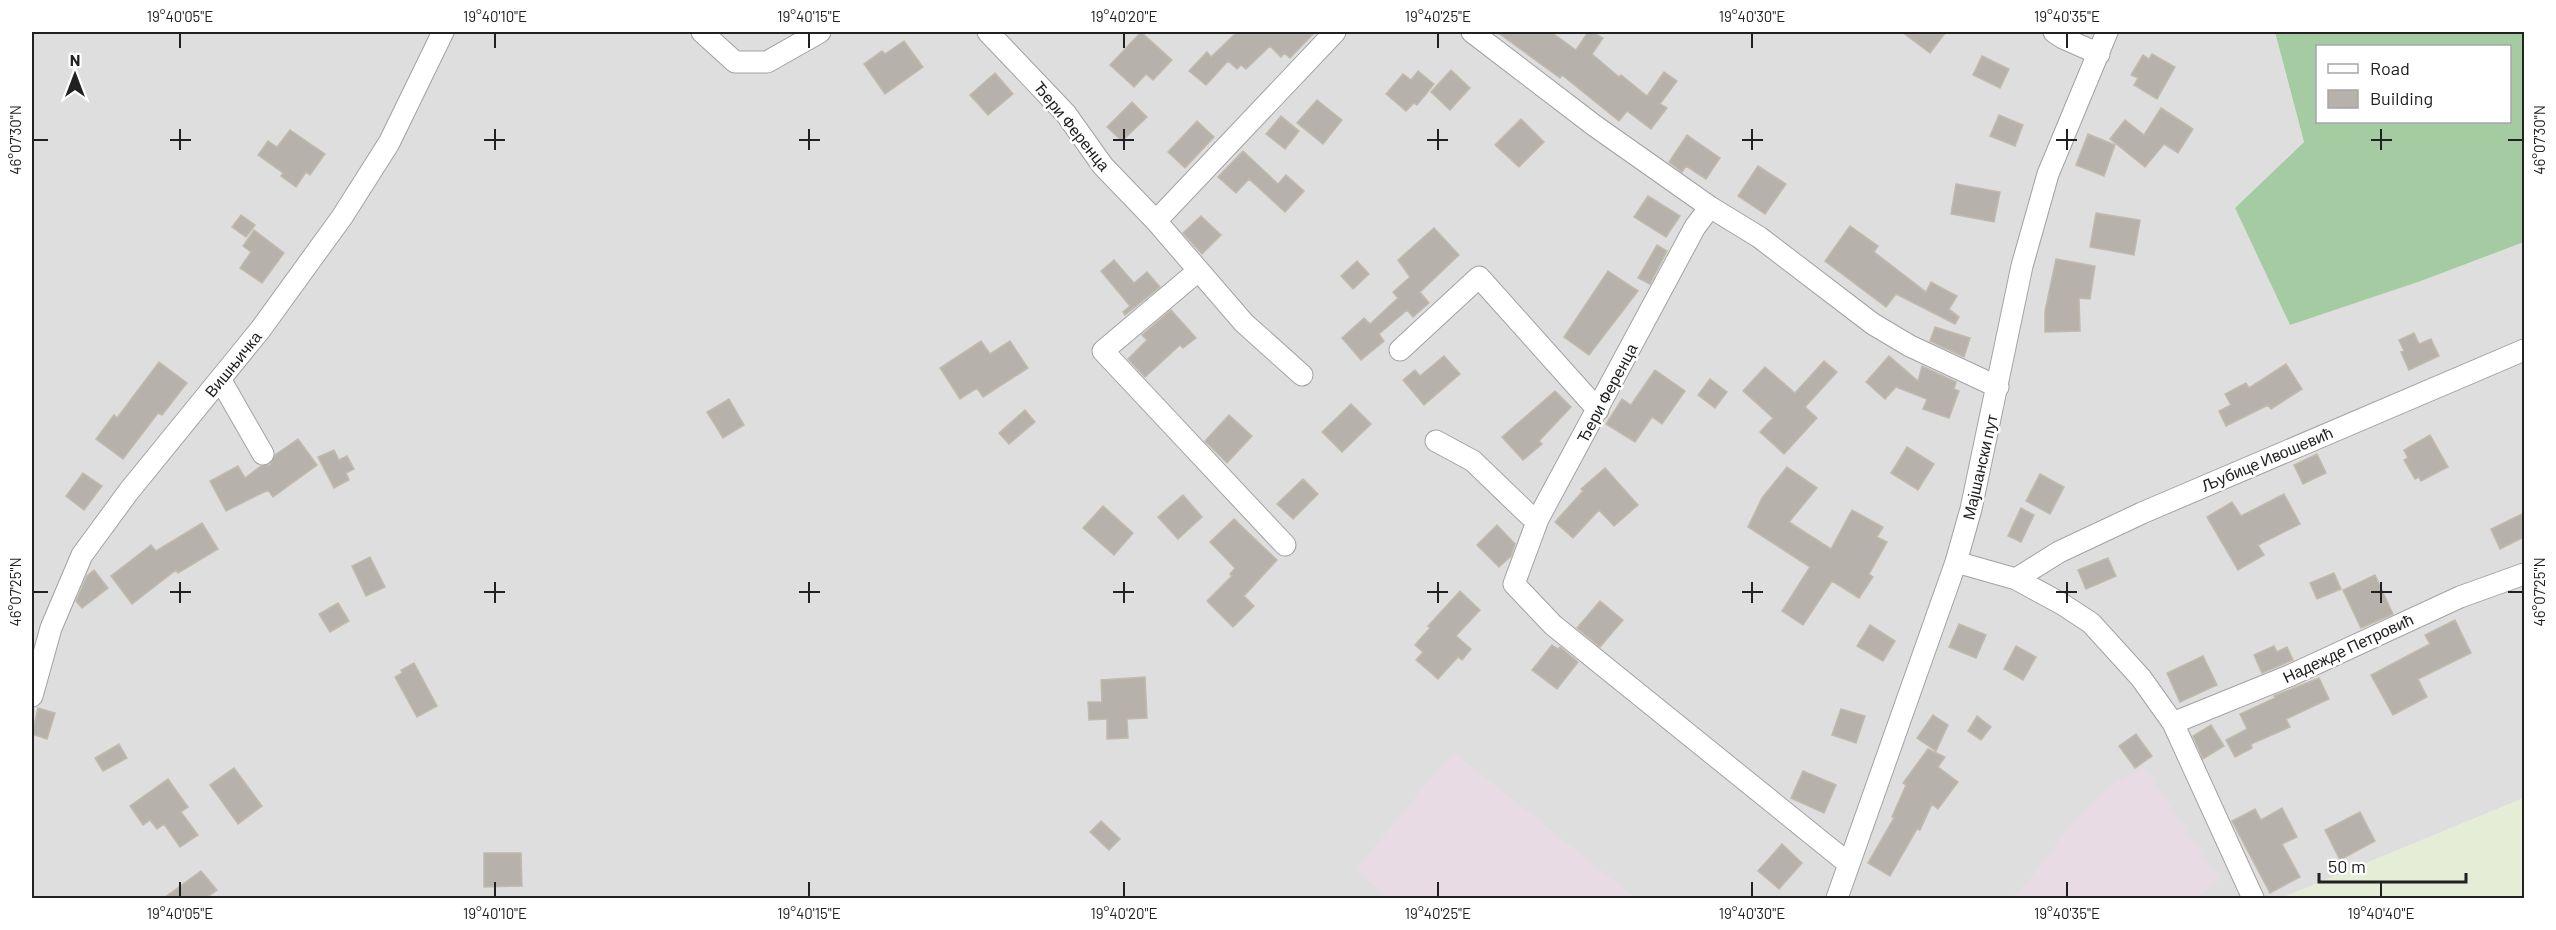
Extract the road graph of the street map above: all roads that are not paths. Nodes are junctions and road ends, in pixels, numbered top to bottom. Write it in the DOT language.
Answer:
graph roads {
  1 [pos="443,32"];
  2 [pos="702,32"];
  3 [pos="820,32"];
  4 [pos="988,32"];
  5 [pos="1335,32"];
  6 [pos="1472,32"];
  7 [pos="2054,32"];
  8 [pos="2108,32"];
  9 [pos="2099,54"];
  10 [pos="1710,207"];
  11 [pos="1156,221"];
  12 [pos="1198,271"];
  13 [pos="1400,350"];
  14 [pos="2524,350"];
  15 [pos="1302,375"];
  16 [pos="220,379"];
  17 [pos="1998,387"];
  18 [pos="1598,410"];
  19 [pos="1436,441"];
  20 [pos="263,454"];
  21 [pos="1538,519"];
  22 [pos="1285,545"];
  23 [pos="1956,562"];
  24 [pos="2524,574"];
  25 [pos="2016,579"];
  26 [pos="32,696"];
  27 [pos="2173,723"];
  28 [pos="1848,864"];
  29 [pos="1837,898"];
  30 [pos="2253,898"];
  1 -- 16 [label="street, Вишњичка"];
  2 -- 3 [label="street"];
  4 -- 11 [label="street, Ђери Ференца"];
  5 -- 11 [label="street"];
  6 -- 10 [label="street"];
  7 -- 9 [label="street"];
  8 -- 9 [label="street, Мајшански пут"];
  9 -- 17 [label="street, Мајшански пут"];
  10 -- 17 [label="street"];
  10 -- 18 [label="street, Ђери Ференца"];
  11 -- 12 [label="street, Ђери Ференца"];
  12 -- 15 [label="street, Ђери Ференца"];
  12 -- 22 [label="street"];
  13 -- 18 [label="street"];
  14 -- 25 [label="street, Љубице Ивошевић"];
  16 -- 20 [label="street"];
  16 -- 26 [label="street, Вишњичка"];
  17 -- 23 [label="street, Мајшански пут"];
  18 -- 21 [label="street, Ђери Ференца"];
  19 -- 21 [label="street"];
  21 -- 28 [label="street, Ђери Ференца"];
  23 -- 25 [label="street"];
  23 -- 28 [label="street, Мајшански пут"];
  24 -- 27 [label="street, Надежде Петровић"];
  25 -- 27 [label="street"];
  27 -- 30 [label="street"];
  28 -- 29 [label="street, Мајшански пут"];
}
